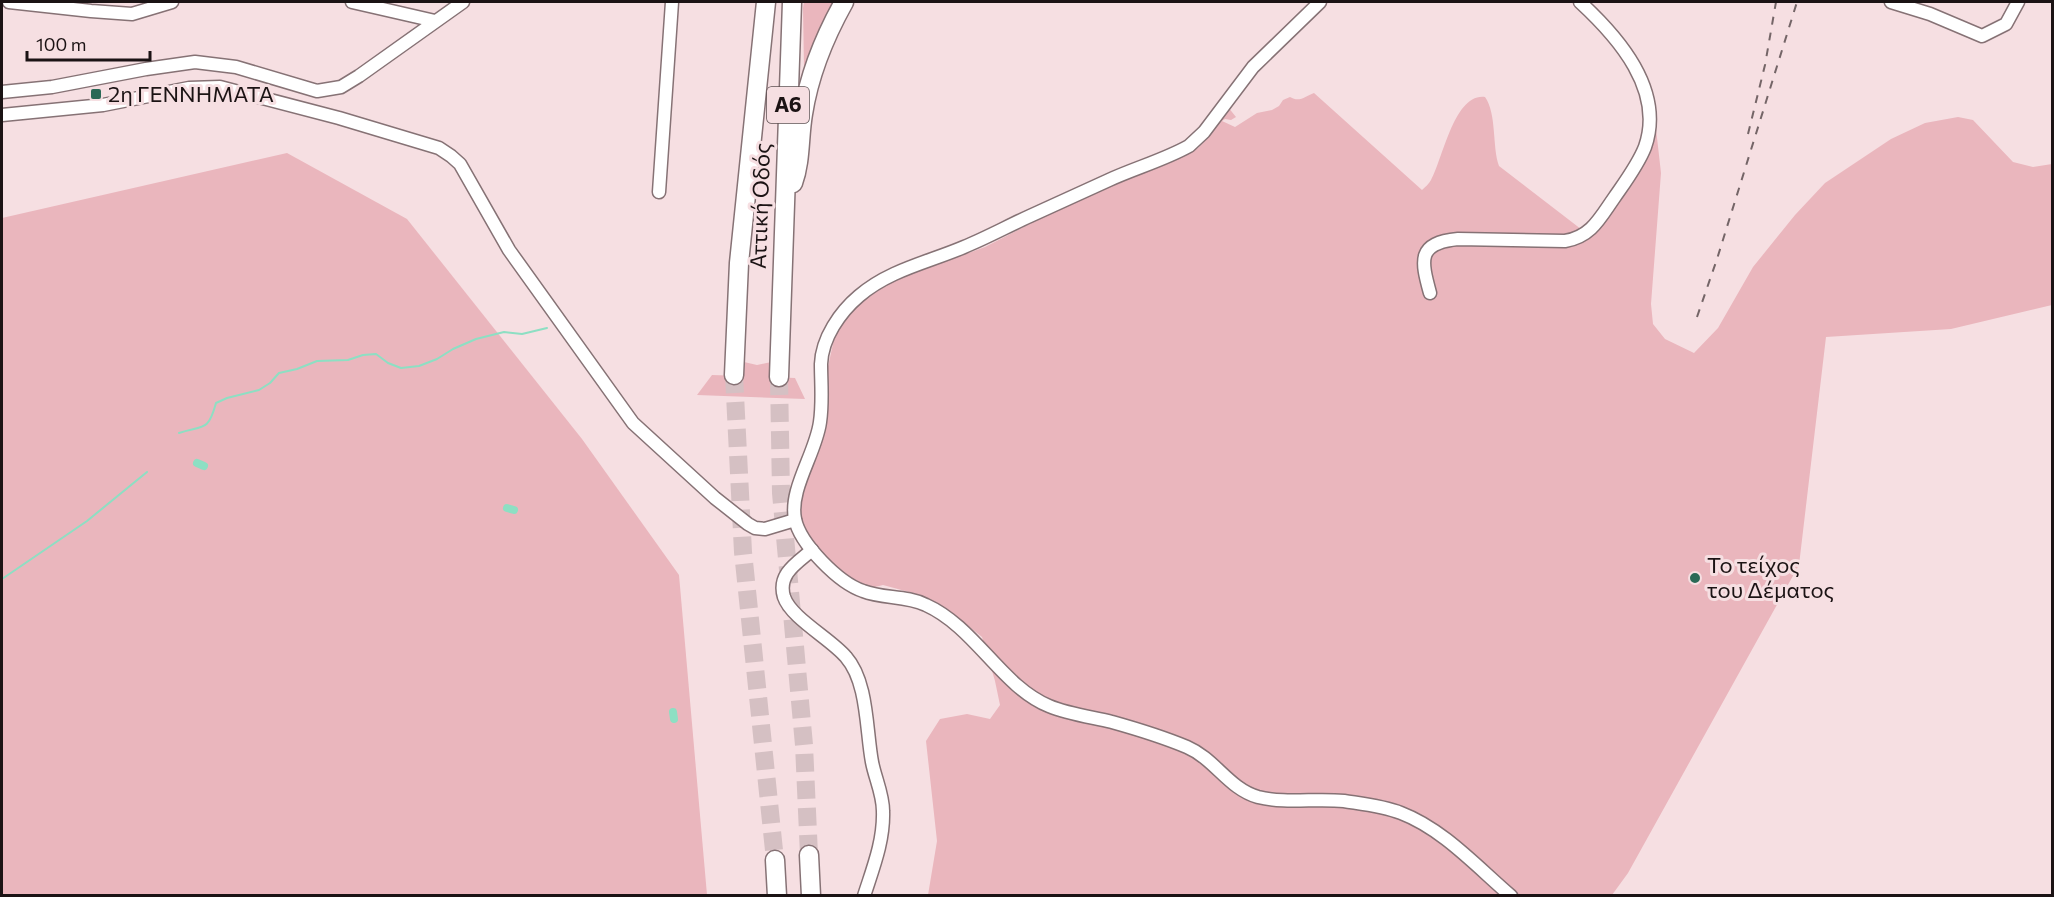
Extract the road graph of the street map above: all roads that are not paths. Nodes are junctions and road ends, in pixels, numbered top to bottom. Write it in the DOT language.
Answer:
graph roads {
  1 [pos="9,2"];
  2 [pos="95,2"];
  3 [pos="172,2"];
  4 [pos="352,2"];
  5 [pos="463,2"];
  6 [pos="672,2"];
  7 [pos="753,2"];
  8 [pos="766,2"];
  9 [pos="792,2"];
  10 [pos="844,2"];
  11 [pos="1320,2"];
  12 [pos="1580,2"];
  13 [pos="1891,2"];
  14 [pos="2018,2"];
  15 [pos="103,12"];
  16 [pos="435,21"];
  17 [pos="2,92"];
  18 [pos="2,115"];
  19 [pos="750,148"];
  20 [pos="659,192"];
  21 [pos="783,209"];
  22 [pos="1430,293"];
  23 [pos="734,375"];
  24 [pos="778,377"];
  25 [pos="795,520"];
  26 [pos="812,550"];
  27 [pos="809,855"];
  28 [pos="775,860"];
  29 [pos="777,896"];
  30 [pos="811,896"];
  31 [pos="864,896"];
  32 [pos="1511,896"];
  1 -- 15 [label="street"];
  2 -- 15 [label="street"];
  3 -- 15 [label="street"];
  4 -- 16 [label="street"];
  5 -- 16 [label="street"];
  6 -- 20 [label="street"];
  7 -- 19 [label="highway"];
  8 -- 19 [label="highway, Αττική Οδός / Α6"];
  9 -- 21 [label="highway, Αττική Οδός / Α6"];
  10 -- 21 [label="highway"];
  11 -- 25 [label="street"];
  12 -- 22 [label="street"];
  13 -- 14 [label="street"];
  16 -- 17 [label="street"];
  18 -- 25 [label="street"];
  19 -- 23 [label="highway, Αττική Οδός / Α6"];
  21 -- 24 [label="highway, Αττική Οδός / Α6"];
  25 -- 26 [label="street"];
  26 -- 31 [label="street"];
  26 -- 32 [label="street"];
  27 -- 30 [label="highway"];
  28 -- 29 [label="highway"];
}
